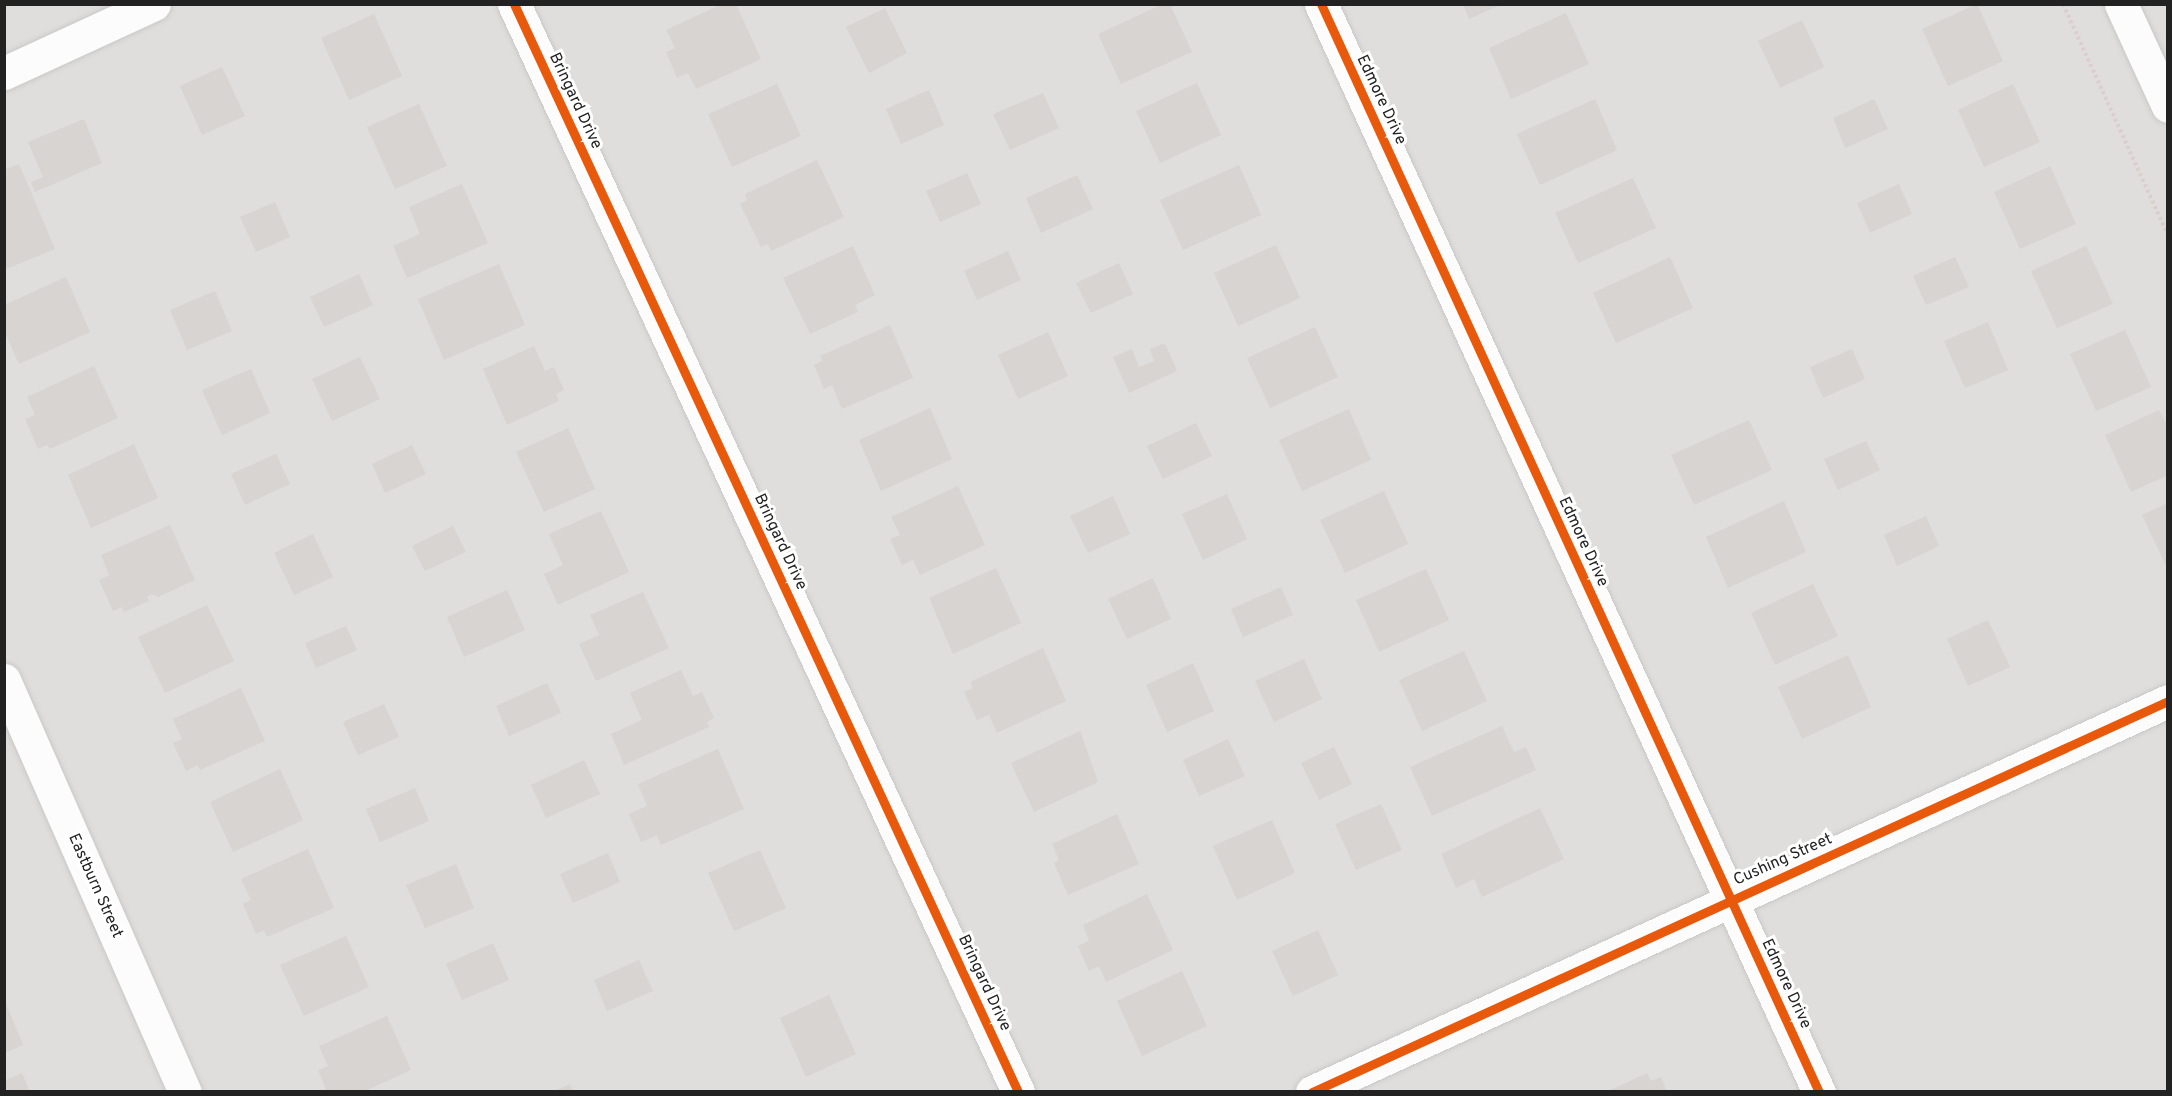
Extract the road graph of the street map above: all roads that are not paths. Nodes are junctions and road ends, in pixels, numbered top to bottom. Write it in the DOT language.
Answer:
graph roads {
  1 [pos="154,4"];
  2 [pos="514,4"];
  3 [pos="1321,4"];
  4 [pos="2121,4"];
  5 [pos="4,73"];
  6 [pos="2168,106"];
  7 [pos="4,680"];
  8 [pos="2168,701"];
  9 [pos="1730,900"];
  10 [pos="185,1092"];
  11 [pos="1018,1092"];
  12 [pos="1312,1092"];
  13 [pos="1819,1092"];
  1 -- 5 [label="street"];
  2 -- 11 [label="street, Bringard Drive"];
  3 -- 9 [label="street, Edmore Drive"];
  4 -- 6 [label="street"];
  7 -- 10 [label="street, Eastburn Street"];
  8 -- 9 [label="street, Cushing Street"];
  9 -- 12 [label="street, Cushing Street"];
  9 -- 13 [label="street, Edmore Drive"];
}
